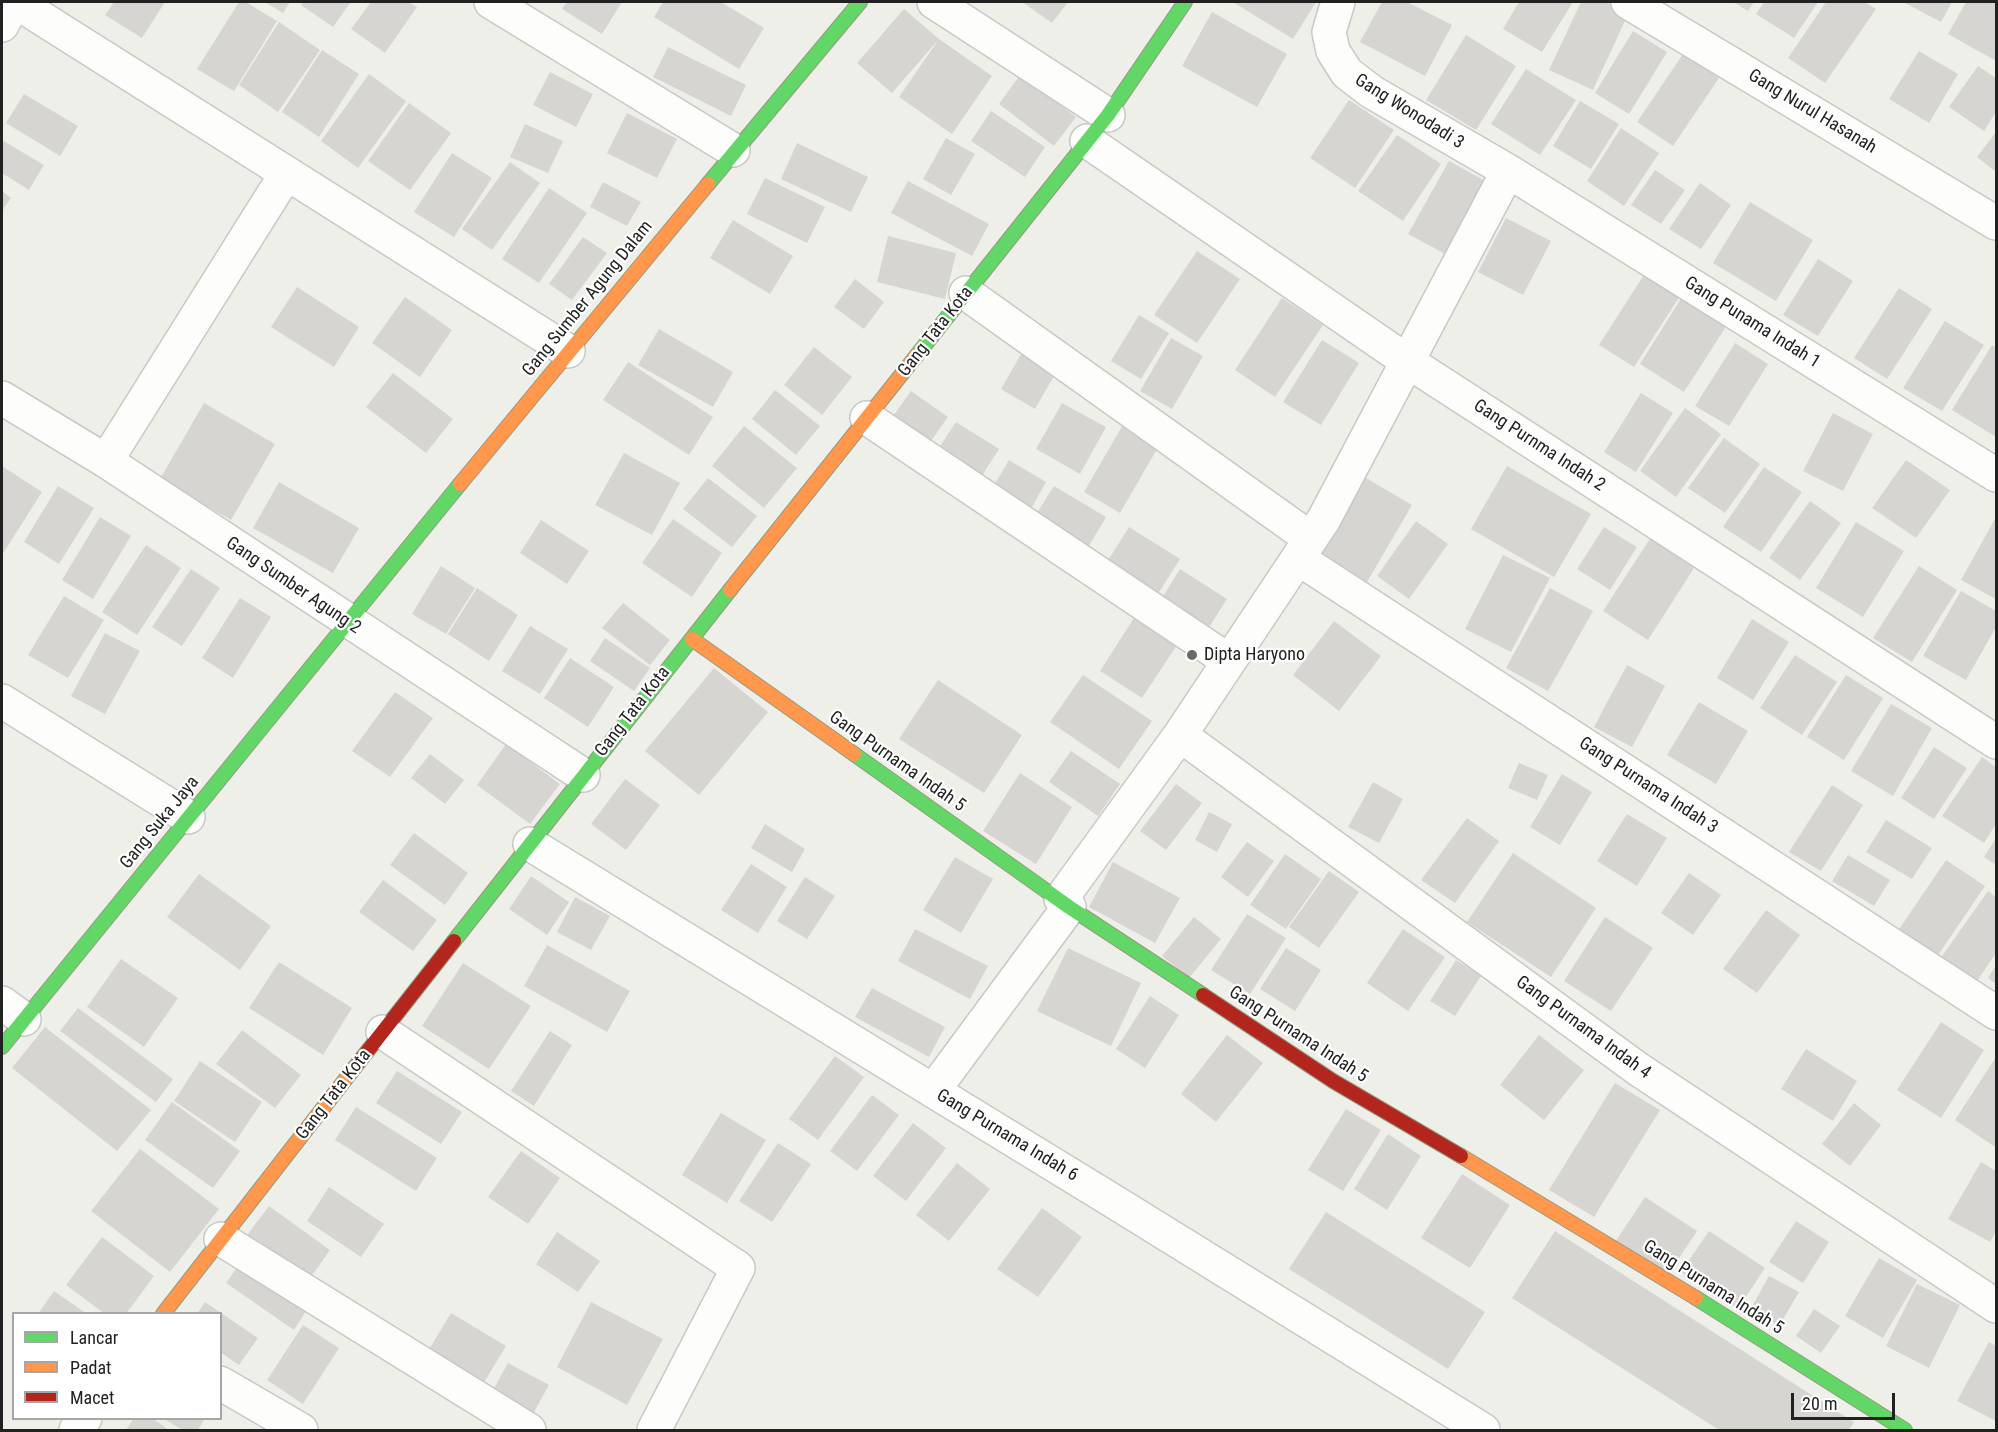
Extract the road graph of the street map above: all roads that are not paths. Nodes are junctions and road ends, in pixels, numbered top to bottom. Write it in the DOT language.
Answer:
graph roads {
  1 [pos="15,2"];
  2 [pos="490,2"];
  3 [pos="860,2"];
  4 [pos="934,2"];
  5 [pos="1185,2"];
  6 [pos="1338,2"];
  7 [pos="1628,2"];
  8 [pos="2,25"];
  9 [pos="1108,115"];
  10 [pos="1087,141"];
  11 [pos="733,150"];
  12 [pos="1508,171"];
  13 [pos="286,174"];
  14 [pos="1996,223"];
  15 [pos="966,293"];
  16 [pos="568,351"];
  17 [pos="1407,361"];
  18 [pos="2,399"];
  19 [pos="867,418"];
  20 [pos="106,461"];
  21 [pos="1996,475"];
  22 [pos="1305,549"];
  23 [pos="346,622"];
  24 [pos="692,639"];
  25 [pos="1230,661"];
  26 [pos="2,701"];
  27 [pos="1180,735"];
  28 [pos="1996,742"];
  29 [pos="583,776"];
  30 [pos="188,817"];
  31 [pos="530,844"];
  32 [pos="1065,903"];
  33 [pos="13,1011"];
  34 [pos="1996,1013"];
  35 [pos="383,1032"];
  36 [pos="2,1047"];
  37 [pos="933,1091"];
  38 [pos="221,1239"];
  39 [pos="1996,1306"];
  40 [pos="165,1312"];
  41 [pos="222,1384"];
  42 [pos="302,1431"];
  43 [pos="529,1431"];
  44 [pos="654,1431"];
  45 [pos="1483,1431"];
  46 [pos="1905,1431"];
  1 -- 8 [label="street"];
  1 -- 13 [label="street"];
  2 -- 11 [label="street"];
  3 -- 11 [label="street, Gang Sumber Agung Dalam"];
  4 -- 9 [label="street"];
  5 -- 9 [label="street, Gang Tata Kota"];
  6 -- 12 [label="street, Gang Wonodadi 3"];
  7 -- 14 [label="street, Gang Nurul Hasanah"];
  9 -- 10 [label="street, Gang Tata Kota"];
  10 -- 15 [label="street, Gang Tata Kota"];
  10 -- 17 [label="street, Gang Purnma Indah 2"];
  11 -- 16 [label="street, Gang Sumber Agung Dalam"];
  12 -- 17 [label="street"];
  12 -- 21 [label="street, Gang Punama Indah 1"];
  13 -- 16 [label="street"];
  13 -- 20 [label="street"];
  15 -- 19 [label="street, Gang Tata Kota"];
  15 -- 22 [label="street, Gang Purnama Indah 3"];
  16 -- 23 [label="street, Gang Sumber Agung Dalam"];
  17 -- 22 [label="street"];
  17 -- 28 [label="street, Gang Purnma Indah 2"];
  18 -- 20 [label="street, Gang Sumber Agung 2"];
  19 -- 24 [label="street, Gang Tata Kota"];
  19 -- 25 [label="street"];
  20 -- 23 [label="street, Gang Sumber Agung 2"];
  22 -- 25 [label="street"];
  22 -- 34 [label="street, Gang Purnama Indah 3"];
  23 -- 29 [label="street, Gang Sumber Agung 2"];
  23 -- 30 [label="street, Gang Suka Jaya"];
  24 -- 29 [label="street, Gang Tata Kota"];
  24 -- 32 [label="street, Gang Purnama Indah 5"];
  25 -- 27 [label="street"];
  26 -- 30 [label="street"];
  27 -- 32 [label="street"];
  27 -- 39 [label="street, Gang Purnama Indah 4"];
  29 -- 31 [label="street, Gang Tata Kota"];
  30 -- 33 [label="street, Gang Suka Jaya"];
  31 -- 35 [label="street, Gang Tata Kota"];
  31 -- 37 [label="street, Gang Purnama Indah 6"];
  32 -- 37 [label="street"];
  32 -- 46 [label="street, Gang Purnama Indah 5"];
  33 -- 36 [label="street, Gang Suka Jaya"];
  35 -- 38 [label="street, Gang Tata Kota"];
  35 -- 44 [label="street"];
  37 -- 45 [label="street, Gang Purnama Indah 6"];
  38 -- 40 [label="street, Gang Tata Kota"];
  38 -- 43 [label="street"];
  41 -- 42 [label="street"];
}
